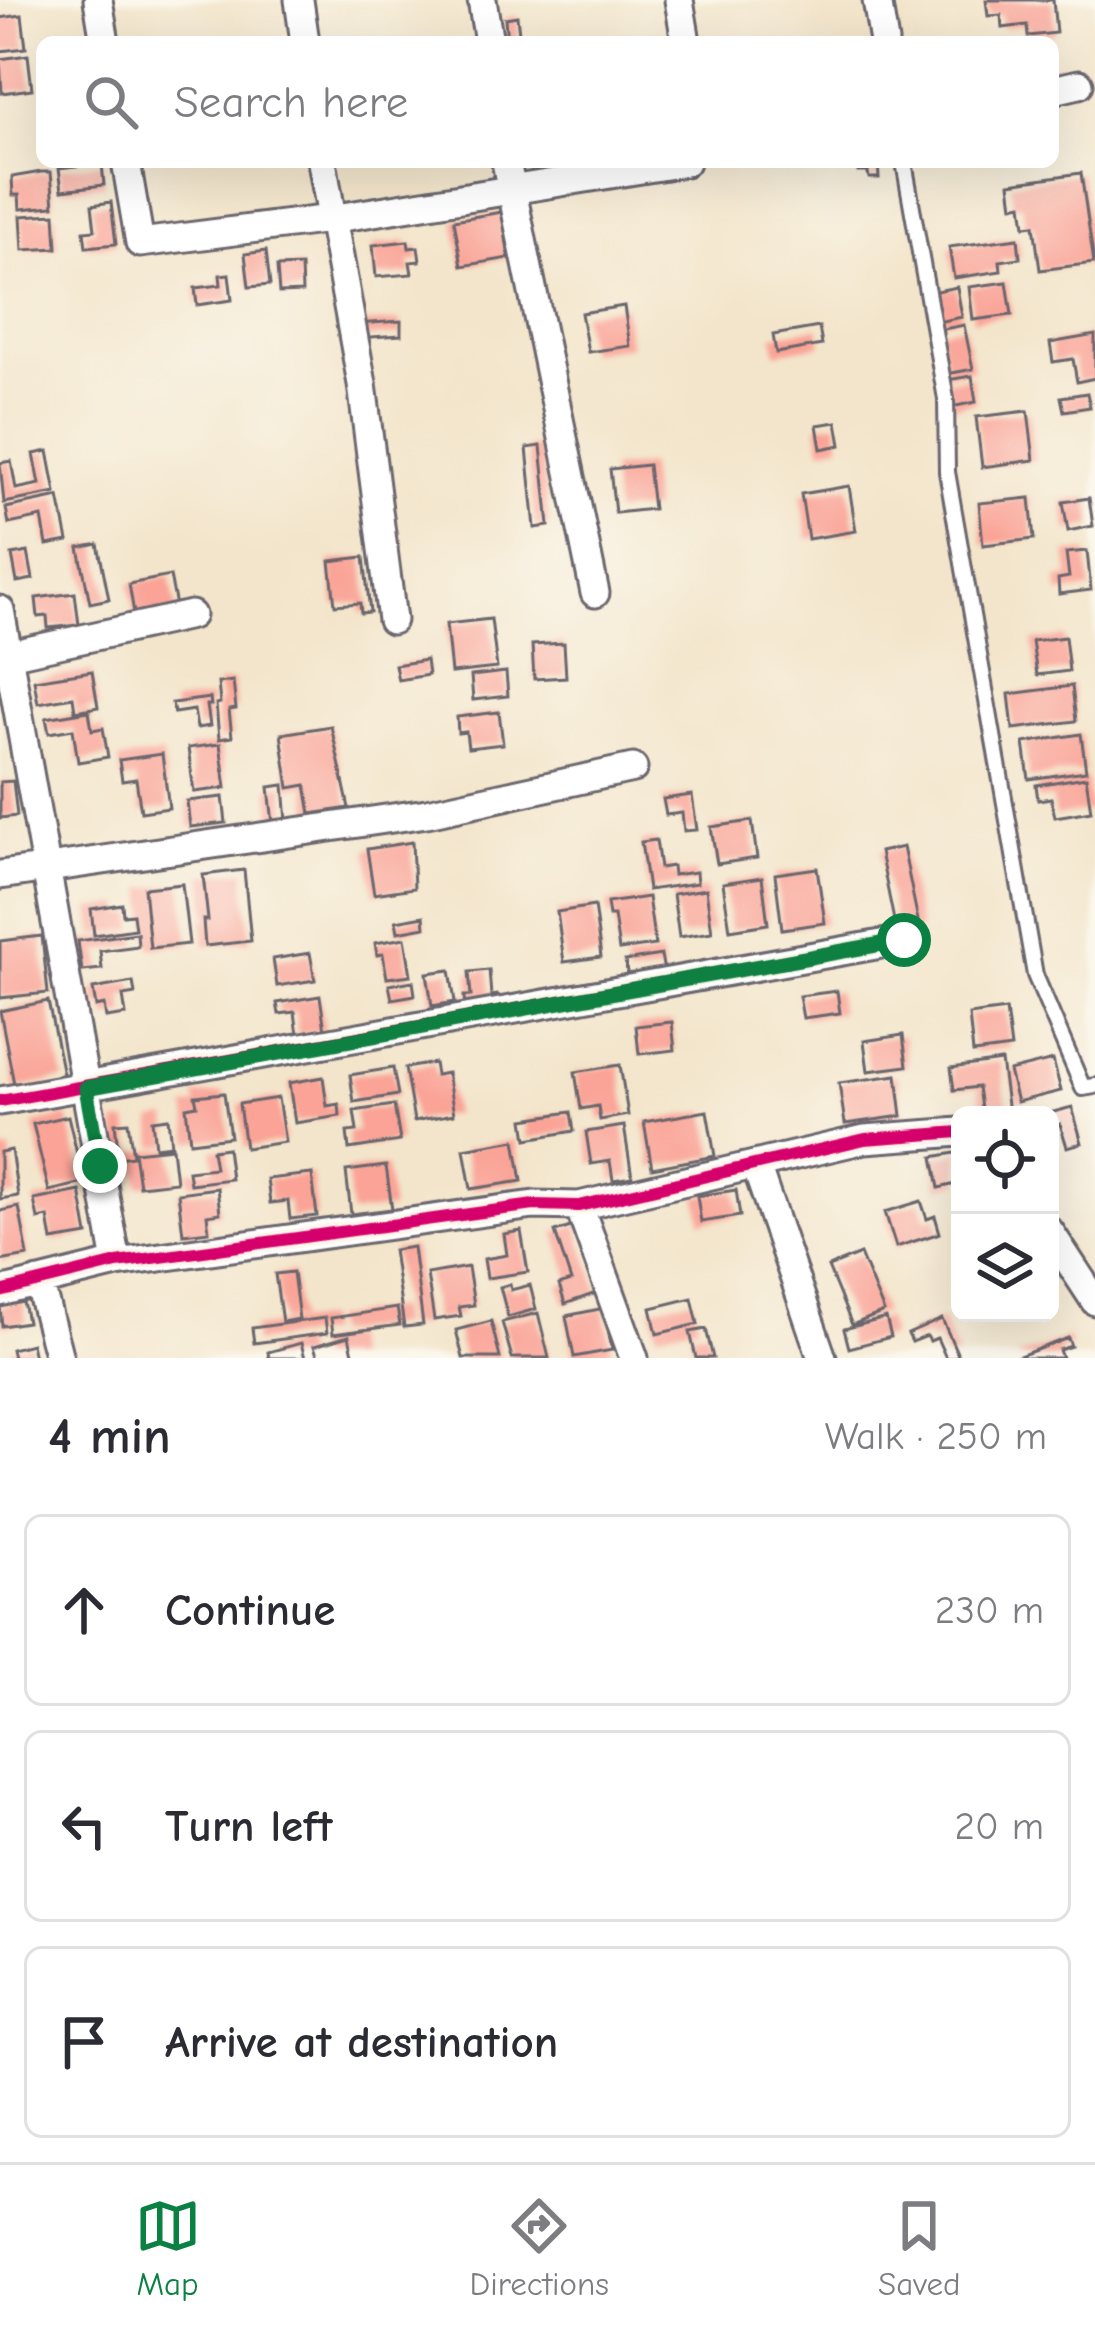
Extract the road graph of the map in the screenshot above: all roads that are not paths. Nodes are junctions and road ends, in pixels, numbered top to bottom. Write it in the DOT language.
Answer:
graph roads {
  1 [pos="98,0"];
  2 [pos="299,0"];
  3 [pos="482,0"];
  4 [pos="679,0"];
  5 [pos="878,0"];
  6 [pos="104,36"];
  7 [pos="304,36"];
  8 [pos="487,36"];
  9 [pos="685,36"];
  10 [pos="883,36"];
  11 [pos="127,168"];
  12 [pos="323,168"];
  13 [pos="603,168"];
  14 [pos="905,168"];
  15 [pos="508,175"];
  16 [pos="330,219"];
  17 [pos="595,593"];
  18 [pos="0,610"];
  19 [pos="190,615"];
  20 [pos="392,620"];
  21 [pos="4,656"];
  22 [pos="633,768"];
  23 [pos="46,867"];
  24 [pos="0,875"];
  25 [pos="904,940"];
  26 [pos="1095,1086"];
  27 [pos="86,1088"];
  28 [pos="0,1101"];
  29 [pos="951,1133"];
  30 [pos="756,1166"];
  31 [pos="579,1206"];
  32 [pos="1059,1246"];
  33 [pos="117,1263"];
  34 [pos="38,1282"];
  35 [pos="0,1292"];
  36 [pos="1095,1301"];
  37 [pos="59,1358"];
  38 [pos="634,1358"];
  39 [pos="822,1358"];
  1 -- 6 [label="street"];
  2 -- 7 [label="street"];
  3 -- 8 [label="street"];
  4 -- 9 [label="street"];
  5 -- 10 [label="street"];
  11 -- 16 [label="street"];
  12 -- 16 [label="street"];
  13 -- 15 [label="street"];
  14 -- 26 [label="lane"];
  15 -- 16 [label="street"];
  15 -- 17 [label="street"];
  16 -- 20 [label="street"];
  18 -- 21 [label="street"];
  19 -- 21 [label="street"];
  21 -- 23 [label="street"];
  22 -- 23 [label="street"];
  23 -- 24 [label="street"];
  23 -- 27 [label="street"];
  25 -- 27 [label="street"];
  27 -- 28 [label="street"];
  27 -- 33 [label="street"];
  29 -- 30 [label="street"];
  30 -- 31 [label="street"];
  30 -- 39 [label="street"];
  31 -- 33 [label="street"];
  31 -- 38 [label="street"];
  32 -- 36 [label="street"];
  33 -- 34 [label="street"];
  34 -- 35 [label="street"];
  34 -- 37 [label="street"];
}
